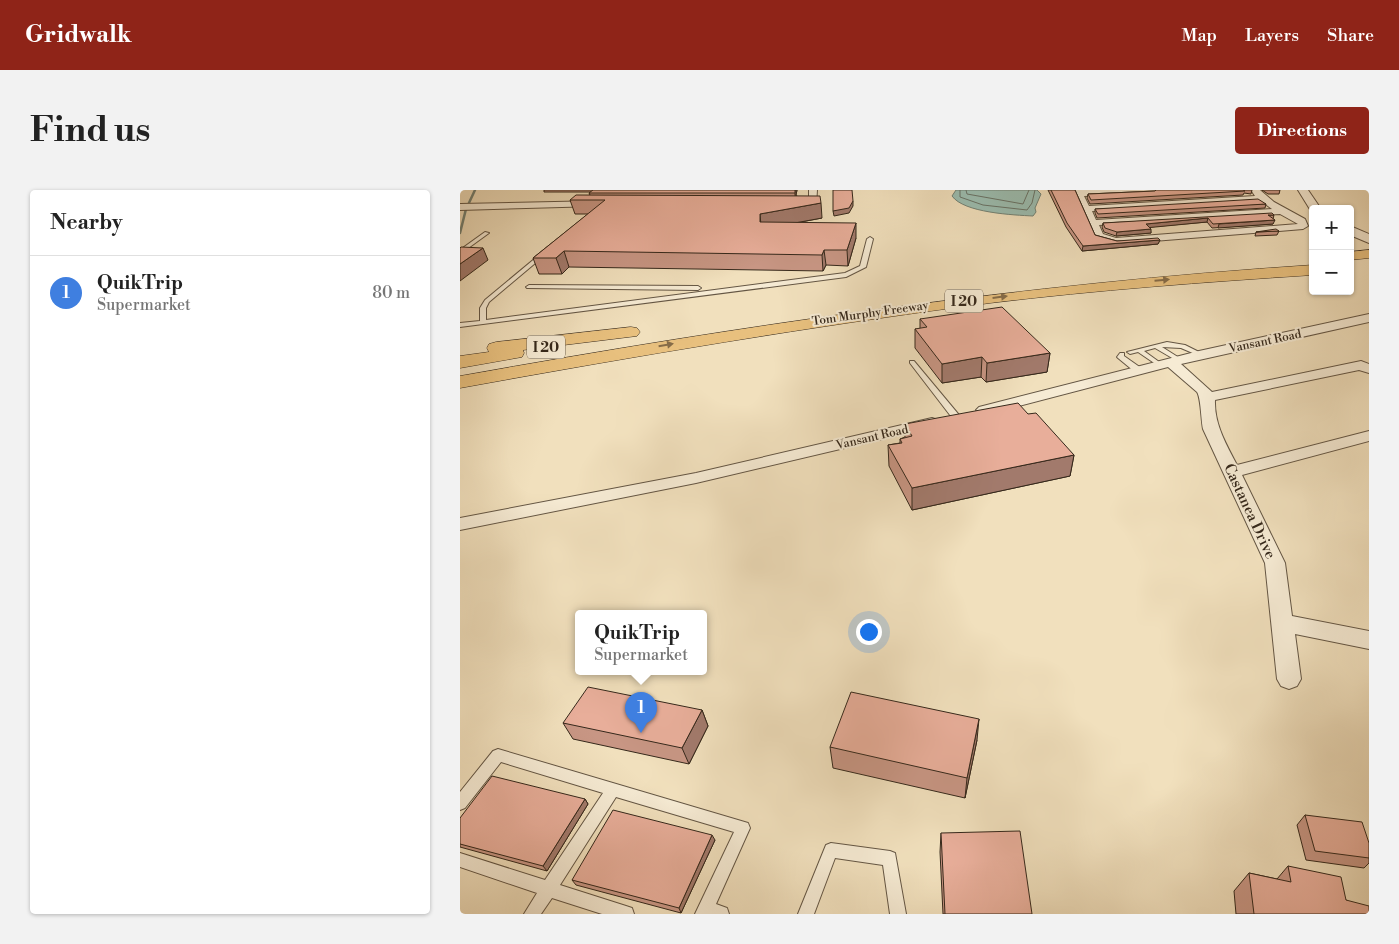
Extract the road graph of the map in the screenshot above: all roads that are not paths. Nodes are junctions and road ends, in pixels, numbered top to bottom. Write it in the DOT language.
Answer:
graph roads {
  1 [pos="813,190"];
  2 [pos="1154,190"];
  3 [pos="1302,190"];
  4 [pos="1078,192"];
  5 [pos="578,194"];
  6 [pos="1258,194"];
  7 [pos="568,203"];
  8 [pos="605,203"];
  9 [pos="787,204"];
  10 [pos="1312,205"];
  11 [pos="460,207"];
  12 [pos="1088,209"];
  13 [pos="1281,211"];
  14 [pos="1092,223"];
  15 [pos="487,232"];
  16 [pos="1354,232"];
  17 [pos="870,239"];
  18 [pos="1369,239"];
  19 [pos="553,245"];
  20 [pos="460,252"];
  21 [pos="1369,254"];
  22 [pos="1354,256"];
  23 [pos="1309,258"];
  24 [pos="1369,267"];
  25 [pos="1354,268"];
  26 [pos="1309,270"];
  27 [pos="529,287"];
  28 [pos="738,288"];
  29 [pos="952,288"];
  30 [pos="1369,318"];
  31 [pos="483,322"];
  32 [pos="460,325"];
  33 [pos="1156,346"];
  34 [pos="1138,350"];
  35 [pos="1130,352"];
  36 [pos="460,353"];
  37 [pos="618,353"];
  38 [pos="1121,356"];
  39 [pos="1173,358"];
  40 [pos="460,362"];
  41 [pos="912,362"];
  42 [pos="1366,366"];
  43 [pos="1138,370"];
  44 [pos="460,382"];
  45 [pos="460,388"];
  46 [pos="1208,397"];
  47 [pos="956,417"];
  48 [pos="1369,436"];
  49 [pos="1232,472"];
  50 [pos="460,524"];
  51 [pos="1284,623"];
  52 [pos="1369,640"];
  53 [pos="1290,680"];
  54 [pos="613,790"];
  55 [pos="460,803"];
  56 [pos="460,860"];
  57 [pos="549,889"];
  58 [pos="704,912"];
  59 [pos="532,914"];
  60 [pos="626,914"];
  61 [pos="721,914"];
  62 [pos="806,914"];
  63 [pos="898,914"];
  1 -- 9 [label="street"];
  2 -- 4 [label="street"];
  3 -- 10 [label="street"];
  4 -- 12 [label="street"];
  5 -- 7 [label="street"];
  6 -- 12 [label="street"];
  6 -- 13 [label="street"];
  7 -- 8 [label="street"];
  7 -- 11 [label="street"];
  12 -- 14 [label="street"];
  13 -- 14 [label="street"];
  13 -- 14 [label="street"];
  15 -- 20 [label="lane"];
  16 -- 18 [label="street"];
  17 -- 28 [label="lane"];
  19 -- 31 [label="lane"];
  21 -- 22 [label="highway"];
  23 -- 29 [label="highway, I 20"];
  24 -- 25 [label="highway"];
  37 -- 26 [label="highway, Tom Murphy Freeway / I 20, one-way"];
  27 -- 28 [label="lane"];
  28 -- 31 [label="lane"];
  30 -- 39 [label="street, Vansant Road"];
  31 -- 32 [label="lane"];
  33 -- 34 [label="lane"];
  33 -- 39 [label="lane"];
  33 -- 39 [label="lane"];
  34 -- 35 [label="lane"];
  34 -- 39 [label="lane"];
  36 -- 40 [label="highway, I 20"];
  37 -- 44 [label="highway, Tom Murphy Freeway / I 20"];
  37 -- 45 [label="highway"];
  38 -- 43 [label="lane"];
  39 -- 43 [label="street, Vansant Road"];
  39 -- 46 [label="street"];
  41 -- 47 [label="lane"];
  42 -- 46 [label="street"];
  43 -- 47 [label="street, Vansant Road"];
  46 -- 49 [label="street, Castanea Drive"];
  47 -- 50 [label="street, Vansant Road"];
  48 -- 49 [label="street"];
  49 -- 51 [label="street, Castanea Drive"];
  51 -- 52 [label="street"];
  51 -- 53 [label="street, Castanea Drive"];
  54 -- 55 [label="lane"];
  54 -- 57 [label="lane"];
  54 -- 58 [label="lane"];
  56 -- 57 [label="lane"];
  57 -- 59 [label="lane"];
  57 -- 60 [label="lane"];
  58 -- 61 [label="lane"];
  62 -- 63 [label="lane"];
}
